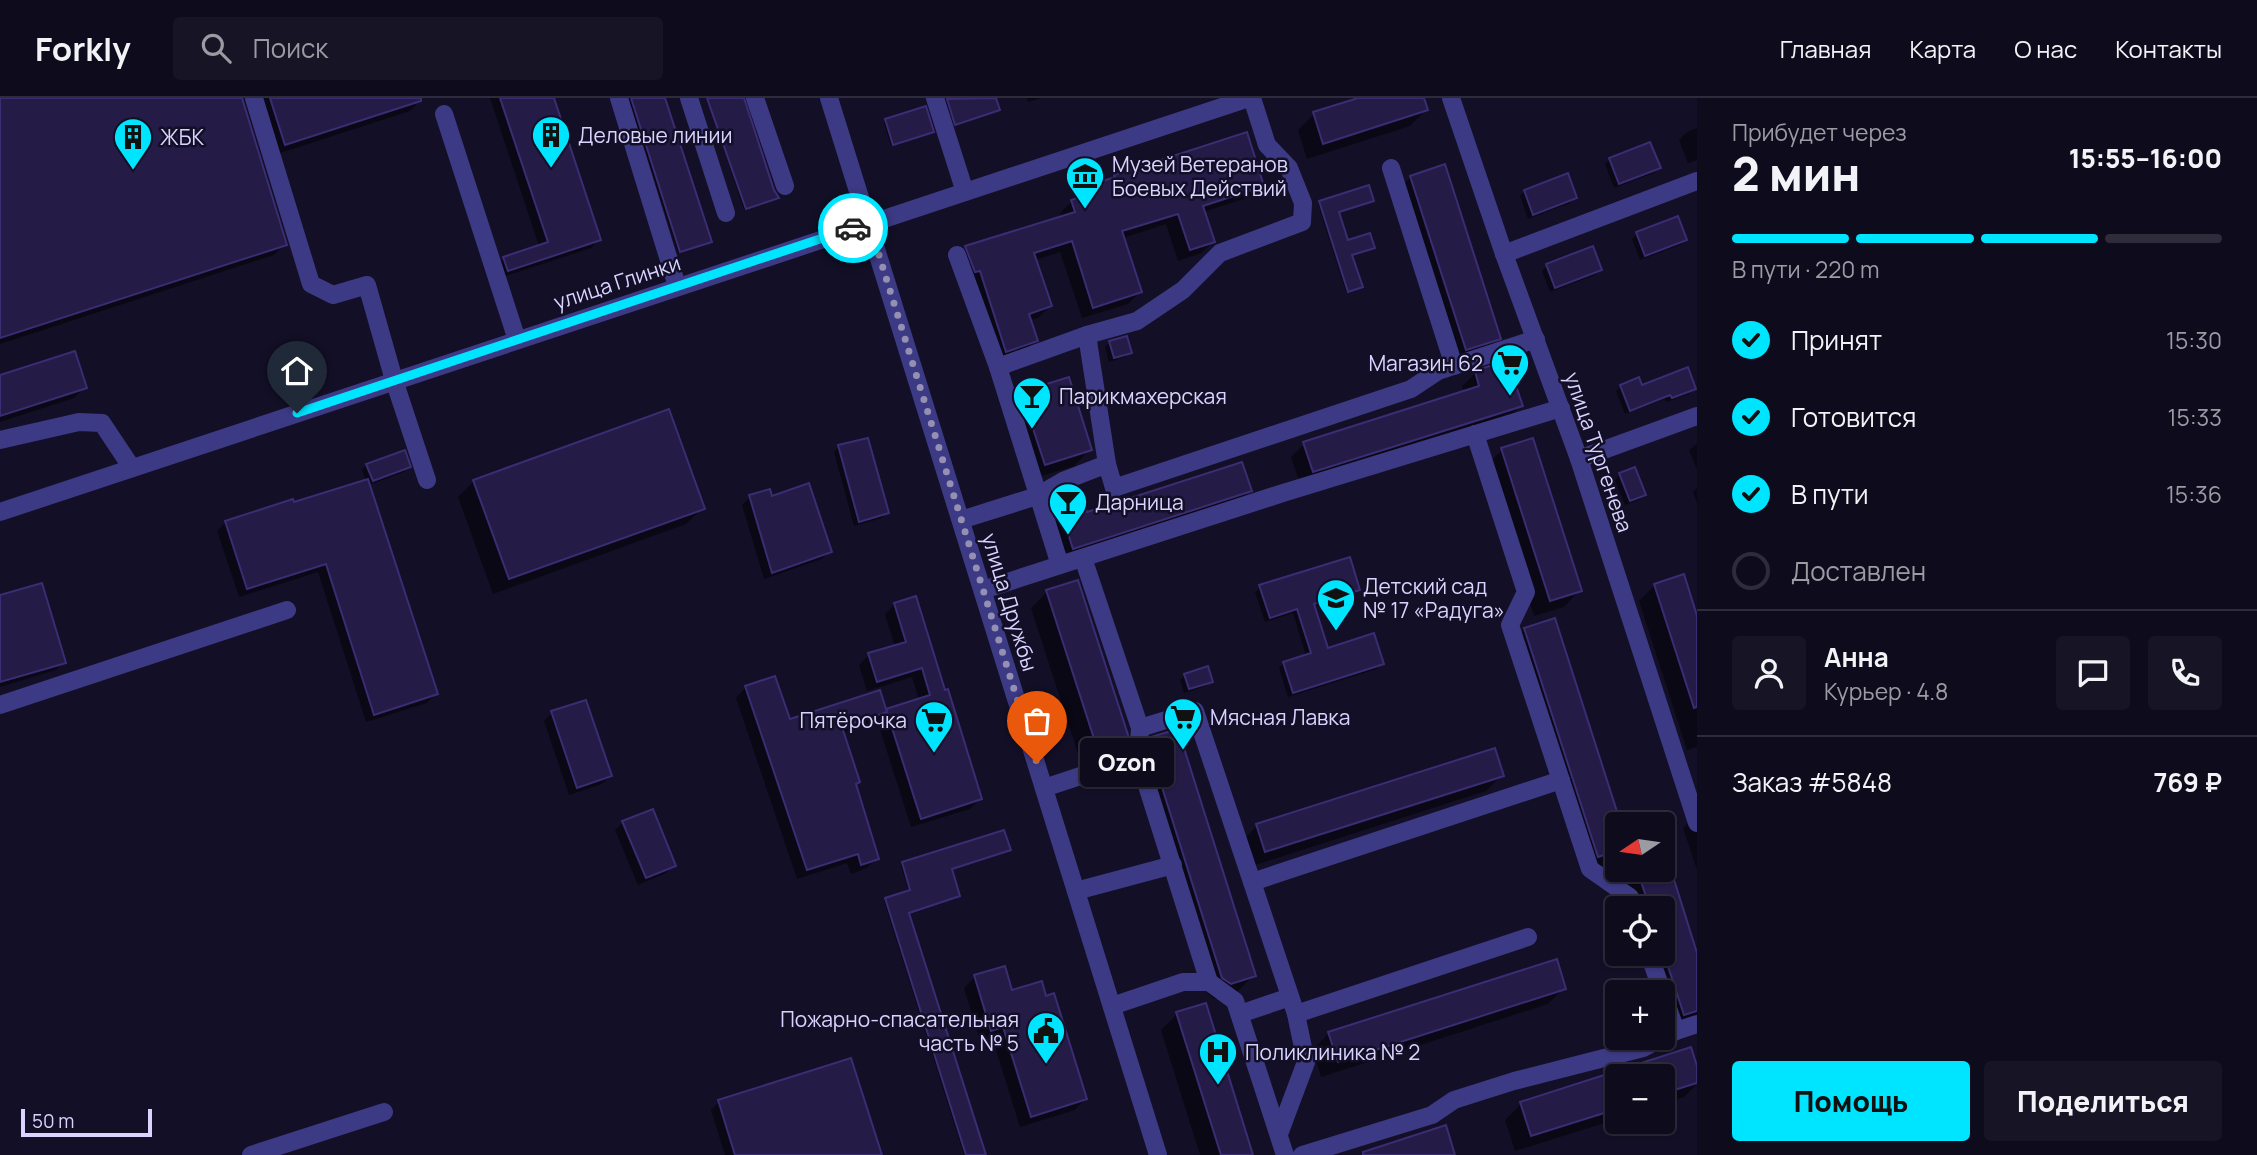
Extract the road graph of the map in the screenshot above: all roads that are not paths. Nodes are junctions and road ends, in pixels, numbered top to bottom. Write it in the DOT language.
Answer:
graph roads {
  1 [pos="254,98"];
  2 [pos="619,98"];
  3 [pos="689,98"];
  4 [pos="755,98"];
  5 [pos="830,98"];
  6 [pos="935,98"];
  7 [pos="1250,98"];
  8 [pos="1451,98"];
  9 [pos="444,114"];
  10 [pos="1391,168"];
  11 [pos="1697,181"];
  12 [pos="785,186"];
  13 [pos="965,192"];
  14 [pos="726,213"];
  15 [pos="869,223"];
  16 [pos="1504,254"];
  17 [pos="957,255"];
  18 [pos="677,286"];
  19 [pos="1087,335"];
  20 [pos="1536,339"];
  21 [pos="517,340"];
  22 [pos="1454,366"];
  23 [pos="998,367"];
  24 [pos="394,380"];
  25 [pos="1561,408"];
  26 [pos="1697,415"];
  27 [pos="1475,434"];
  28 [pos="0,440"];
  29 [pos="1579,459"];
  30 [pos="1107,464"];
  31 [pos="132,468"];
  32 [pos="427,480"];
  33 [pos="1037,496"];
  34 [pos="0,512"];
  35 [pos="961,520"];
  36 [pos="1083,558"];
  37 [pos="1060,565"];
  38 [pos="983,590"];
  39 [pos="287,610"];
  40 [pos="0,705"];
  41 [pos="1140,728"];
  42 [pos="1138,757"];
  43 [pos="1690,778"];
  44 [pos="1561,780"];
  45 [pos="1044,788"];
  46 [pos="1697,823"];
  47 [pos="1173,865"];
  48 [pos="1252,882"];
  49 [pos="1076,891"];
  50 [pos="1629,896"];
  51 [pos="1528,937"];
  52 [pos="1653,966"];
  53 [pos="1209,982"];
  54 [pos="1290,997"];
  55 [pos="1112,1006"];
  56 [pos="1240,1014"];
  57 [pos="1296,1014"];
  58 [pos="1697,1024"];
  59 [pos="1676,1031"];
  60 [pos="384,1112"];
  61 [pos="1279,1134"];
  62 [pos="251,1155"];
  63 [pos="1158,1155"];
  64 [pos="1285,1155"];
  65 [pos="1302,1155"];
  1 -- 24 [label="street"];
  2 -- 18 [label="street"];
  3 -- 14 [label="street"];
  4 -- 12 [label="street"];
  5 -- 15 [label="street, улица Дружбы"];
  6 -- 13 [label="street"];
  7 -- 13 [label="street, улица Глинки"];
  7 -- 19 [label="street"];
  8 -- 16 [label="street, улица Тургенева"];
  9 -- 21 [label="street"];
  10 -- 22 [label="street"];
  11 -- 16 [label="street"];
  13 -- 15 [label="street, улица Глинки"];
  15 -- 18 [label="street, улица Глинки"];
  15 -- 35 [label="street, улица Дружбы"];
  16 -- 20 [label="street, улица Тургенева"];
  17 -- 23 [label="street"];
  18 -- 21 [label="street, улица Глинки"];
  19 -- 23 [label="street"];
  19 -- 30 [label="street"];
  20 -- 22 [label="street"];
  20 -- 25 [label="street, улица Тургенева"];
  21 -- 24 [label="street, улица Глинки"];
  22 -- 30 [label="street"];
  23 -- 33 [label="street"];
  24 -- 31 [label="street, улица Глинки"];
  24 -- 32 [label="street"];
  25 -- 27 [label="street"];
  25 -- 29 [label="street, улица Тургенева"];
  26 -- 29 [label="street"];
  27 -- 36 [label="street"];
  27 -- 44 [label="street"];
  28 -- 31 [label="street"];
  29 -- 43 [label="street, улица Тургенева"];
  30 -- 33 [label="street"];
  31 -- 34 [label="street, улица Глинки"];
  33 -- 35 [label="street"];
  33 -- 37 [label="street"];
  35 -- 38 [label="street, улица Дружбы"];
  36 -- 37 [label="street"];
  36 -- 41 [label="street"];
  37 -- 38 [label="street"];
  38 -- 45 [label="street, улица Дружбы"];
  39 -- 40 [label="street"];
  41 -- 42 [label="street"];
  41 -- 48 [label="street"];
  42 -- 45 [label="street"];
  42 -- 47 [label="street"];
  43 -- 46 [label="street, улица Тургенева"];
  44 -- 48 [label="street"];
  44 -- 50 [label="street"];
  45 -- 49 [label="street, улица Дружбы"];
  47 -- 49 [label="street"];
  47 -- 53 [label="street"];
  48 -- 54 [label="street"];
  49 -- 55 [label="street, улица Дружбы"];
  51 -- 57 [label="street"];
  52 -- 59 [label="street"];
  53 -- 55 [label="street"];
  53 -- 56 [label="street"];
  54 -- 56 [label="street"];
  54 -- 57 [label="street"];
  55 -- 63 [label="street, улица Дружбы"];
  56 -- 61 [label="street"];
  57 -- 61 [label="street"];
  58 -- 59 [label="street"];
  59 -- 65 [label="street"];
  60 -- 62 [label="street"];
  61 -- 64 [label="street"];
}
